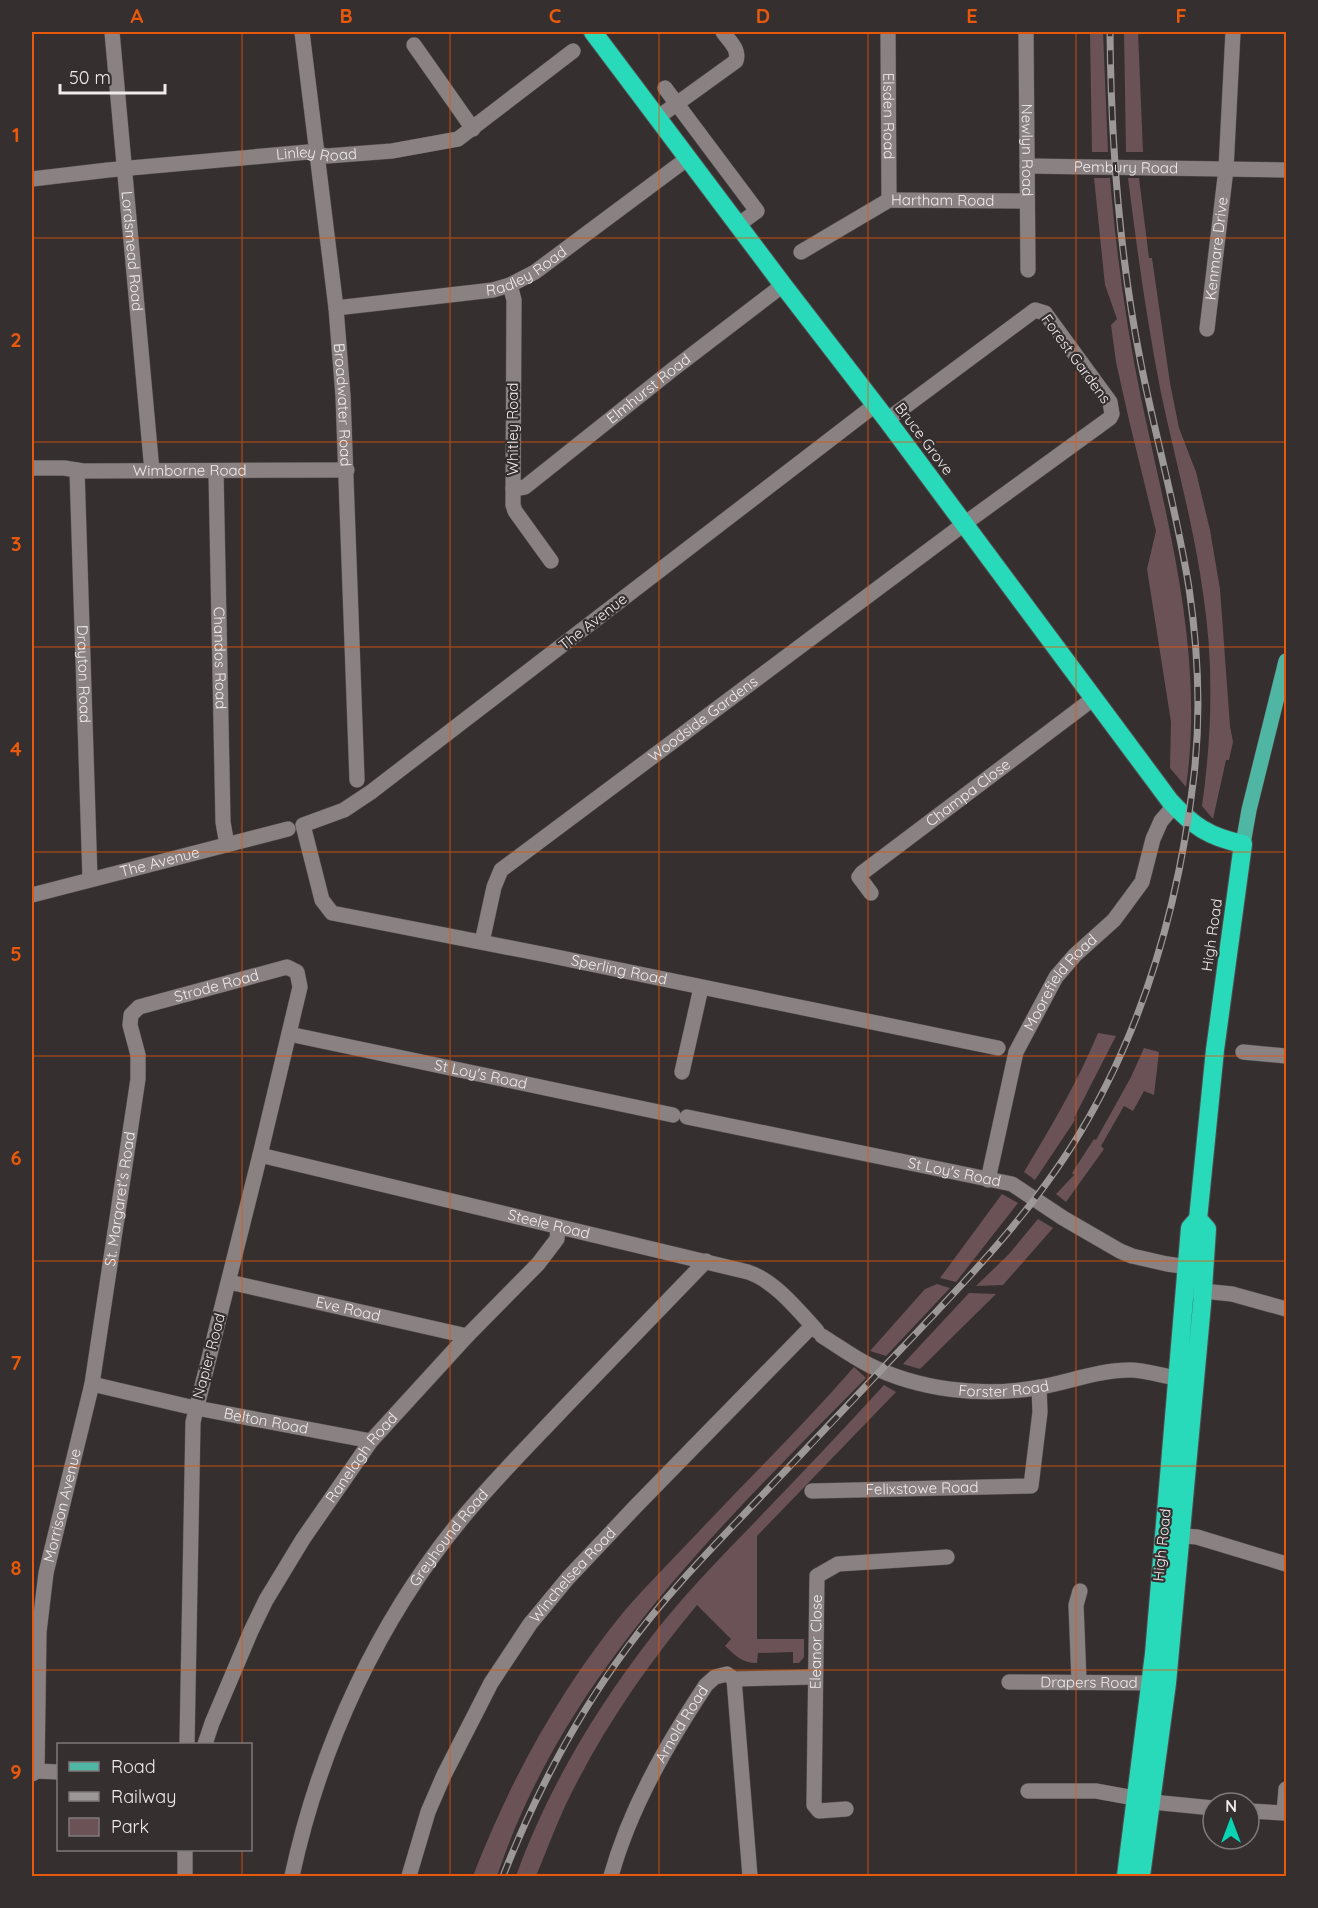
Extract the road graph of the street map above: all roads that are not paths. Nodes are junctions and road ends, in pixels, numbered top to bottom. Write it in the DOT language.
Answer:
graph roads {
  1 [pos="112,32"];
  2 [pos="302,32"];
  3 [pos="593,32"];
  4 [pos="723,32"];
  5 [pos="888,32"];
  6 [pos="1026,32"];
  7 [pos="1233,32"];
  8 [pos="414,45"];
  9 [pos="573,51"];
  10 [pos="665,88"];
  11 [pos="677,104"];
  12 [pos="657,118"];
  13 [pos="473,129"];
  14 [pos="317,153"];
  15 [pos="688,158"];
  16 [pos="1027,166"];
  17 [pos="124,169"];
  18 [pos="1226,169"];
  19 [pos="1287,170"];
  20 [pos="32,179"];
  21 [pos="889,200"];
  22 [pos="1027,201"];
  23 [pos="738,225"];
  24 [pos="801,252"];
  25 [pos="1028,270"];
  26 [pos="510,285"];
  27 [pos="783,285"];
  28 [pos="336,308"];
  29 [pos="1207,329"];
  30 [pos="875,405"];
  31 [pos="887,420"];
  32 [pos="32,468"];
  33 [pos="80,470"];
  34 [pos="347,470"];
  35 [pos="152,471"];
  36 [pos="216,472"];
  37 [pos="513,489"];
  38 [pos="964,524"];
  39 [pos="550,561"];
  40 [pos="1285,670"];
  41 [pos="1094,698"];
  42 [pos="357,780"];
  43 [pos="1174,806"];
  44 [pos="296,827"];
  45 [pos="1243,844"];
  46 [pos="227,845"];
  47 [pos="90,879"];
  48 [pos="871,893"];
  49 [pos="32,895"];
  50 [pos="483,942"];
  51 [pos="299,977"];
  52 [pos="700,994"];
  53 [pos="131,1014"];
  54 [pos="289,1034"];
  55 [pos="998,1048"];
  56 [pos="1243,1052"];
  57 [pos="1287,1056"];
  58 [pos="682,1072"];
  59 [pos="260,1155"];
  60 [pos="988,1179"];
  61 [pos="558,1227"];
  62 [pos="706,1261"];
  63 [pos="1195,1268"];
  64 [pos="229,1282"];
  65 [pos="1184,1289"];
  66 [pos="1203,1291"];
  67 [pos="1287,1309"];
  68 [pos="817,1331"];
  69 [pos="467,1336"];
  70 [pos="1186,1380"];
  71 [pos="92,1384"];
  72 [pos="1039,1387"];
  73 [pos="196,1408"];
  74 [pos="371,1441"];
  75 [pos="812,1491"];
  76 [pos="1172,1535"];
  77 [pos="947,1557"];
  78 [pos="1287,1564"];
  79 [pos="1080,1591"];
  80 [pos="814,1677"];
  81 [pos="734,1678"];
  82 [pos="1079,1681"];
  83 [pos="1009,1682"];
  84 [pos="1159,1683"];
  85 [pos="187,1720"];
  86 [pos="212,1723"];
  87 [pos="187,1743"];
  88 [pos="205,1743"];
  89 [pos="57,1772"];
  90 [pos="34,1773"];
  91 [pos="1287,1789"];
  92 [pos="1028,1791"];
  93 [pos="1145,1799"];
  94 [pos="1201,1806"];
  95 [pos="846,1809"];
  96 [pos="1261,1812"];
  97 [pos="185,1851"];
  98 [pos="186,1876"];
  99 [pos="292,1876"];
  100 [pos="409,1876"];
  101 [pos="611,1876"];
  102 [pos="750,1876"];
  103 [pos="1126,1876"];
  104 [pos="1141,1876"];
  1 -- 17 [label="street, Lordsmead Road"];
  2 -- 14 [label="street, Broadwater Road"];
  3 -- 12 [label="highway, Bruce Grove"];
  4 -- 11 [label="street"];
  5 -- 21 [label="street, Elsden Road"];
  6 -- 16 [label="street, Newlyn Road"];
  7 -- 18 [label="street"];
  8 -- 13 [label="street"];
  9 -- 13 [label="street, Linley Road"];
  10 -- 11 [label="street"];
  11 -- 12 [label="street"];
  11 -- 23 [label="street"];
  12 -- 15 [label="highway, Bruce Grove"];
  13 -- 14 [label="street, Linley Road"];
  14 -- 17 [label="street, Linley Road"];
  14 -- 28 [label="street, Broadwater Road"];
  15 -- 23 [label="highway, Bruce Grove"];
  15 -- 26 [label="street, Radley Road"];
  16 -- 18 [label="street, Pembury Road"];
  16 -- 22 [label="street, Newlyn Road"];
  17 -- 20 [label="street, Linley Road"];
  17 -- 35 [label="street, Lordsmead Road"];
  18 -- 19 [label="street, Pembury Road"];
  18 -- 29 [label="street, Kenmare Drive"];
  21 -- 22 [label="street, Hartham Road"];
  21 -- 24 [label="street, Hartham Road"];
  22 -- 25 [label="street, Newlyn Road"];
  23 -- 27 [label="highway, Bruce Grove"];
  26 -- 28 [label="street, Radley Road"];
  26 -- 37 [label="street, Whitley Road"];
  27 -- 30 [label="highway, Bruce Grove"];
  27 -- 37 [label="street, Elmhurst Road"];
  28 -- 34 [label="street, Broadwater Road"];
  30 -- 31 [label="highway, Bruce Grove"];
  30 -- 44 [label="street, The Avenue"];
  31 -- 38 [label="highway, Bruce Grove"];
  31 -- 38 [label="street, Forest Gardens"];
  32 -- 33 [label="street, Wimborne Road"];
  33 -- 35 [label="street, Wimborne Road"];
  33 -- 47 [label="street, Drayton Road"];
  34 -- 36 [label="street, Wimborne Road"];
  34 -- 42 [label="street, Broadwater Road"];
  35 -- 36 [label="street, Wimborne Road"];
  36 -- 46 [label="street, Chandos Road"];
  37 -- 39 [label="street, Whitley Road"];
  38 -- 41 [label="highway, Bruce Grove"];
  38 -- 50 [label="street, Woodside Gardens"];
  40 -- 45 [label="main road, High Road"];
  41 -- 43 [label="highway, Bruce Grove"];
  41 -- 48 [label="street, Champa Close"];
  43 -- 45 [label="highway, Bruce Grove"];
  43 -- 60 [label="street, Moorefield Road"];
  44 -- 46 [label="street, The Avenue"];
  44 -- 50 [label="street, Sperling Road"];
  45 -- 63 [label="highway, High Road"];
  46 -- 47 [label="street, The Avenue"];
  47 -- 49 [label="street, The Avenue"];
  50 -- 52 [label="street, Sperling Road"];
  51 -- 53 [label="street, Strode Road"];
  51 -- 54 [label="street, Napier Road"];
  52 -- 55 [label="street, Sperling Road"];
  52 -- 58 [label="street"];
  53 -- 71 [label="street, St. Margaret's Road"];
  54 -- 59 [label="street, Napier Road"];
  54 -- 60 [label="street, St Loy's Road"];
  56 -- 57 [label="street"];
  59 -- 61 [label="street, Steele Road"];
  59 -- 64 [label="street, Napier Road"];
  60 -- 63 [label="street, St Loy's Road"];
  61 -- 62 [label="street, Steele Road"];
  61 -- 69 [label="street, Ranelagh Road"];
  62 -- 68 [label="street, Steele Road"];
  62 -- 99 [label="street, Greyhound Road"];
  63 -- 65 [label="highway, High Road"];
  63 -- 66 [label="highway, High Road"];
  64 -- 69 [label="street, Eve Road"];
  64 -- 73 [label="street, Napier Road"];
  65 -- 66 [label="street"];
  65 -- 70 [label="highway, High Road"];
  66 -- 67 [label="street"];
  66 -- 70 [label="highway, High Road"];
  68 -- 72 [label="street, Forster Road"];
  68 -- 100 [label="street, Winchelsea Road"];
  69 -- 74 [label="street, Ranelagh Road"];
  70 -- 72 [label="street, Forster Road"];
  70 -- 76 [label="highway, High Road"];
  71 -- 73 [label="street, Belton Road"];
  71 -- 90 [label="street, Morrison Avenue"];
  72 -- 75 [label="street, Felixstowe Road"];
  73 -- 74 [label="street, Belton Road"];
  73 -- 85 [label="street, Napier Road"];
  74 -- 86 [label="street, Ranelagh Road"];
  76 -- 78 [label="street"];
  76 -- 84 [label="highway, High Road"];
  77 -- 80 [label="street, Eleanor Close"];
  79 -- 82 [label="street"];
  80 -- 81 [label="street"];
  80 -- 95 [label="street, Eleanor Close"];
  81 -- 101 [label="street, Arnold Road"];
  81 -- 102 [label="street, Arnold Road"];
  82 -- 83 [label="street, Drapers Road"];
  82 -- 84 [label="street, Drapers Road"];
  84 -- 93 [label="highway, High Road"];
  85 -- 86 [label="street"];
  85 -- 87 [label="street, Napier Road"];
  86 -- 88 [label="street, Ranelagh Road"];
  89 -- 90 [label="street"];
  91 -- 96 [label="street"];
  92 -- 93 [label="street"];
  93 -- 94 [label="street"];
  93 -- 103 [label="highway, High Road"];
  93 -- 104 [label="highway, High Road"];
  97 -- 98 [label="street"];
}
